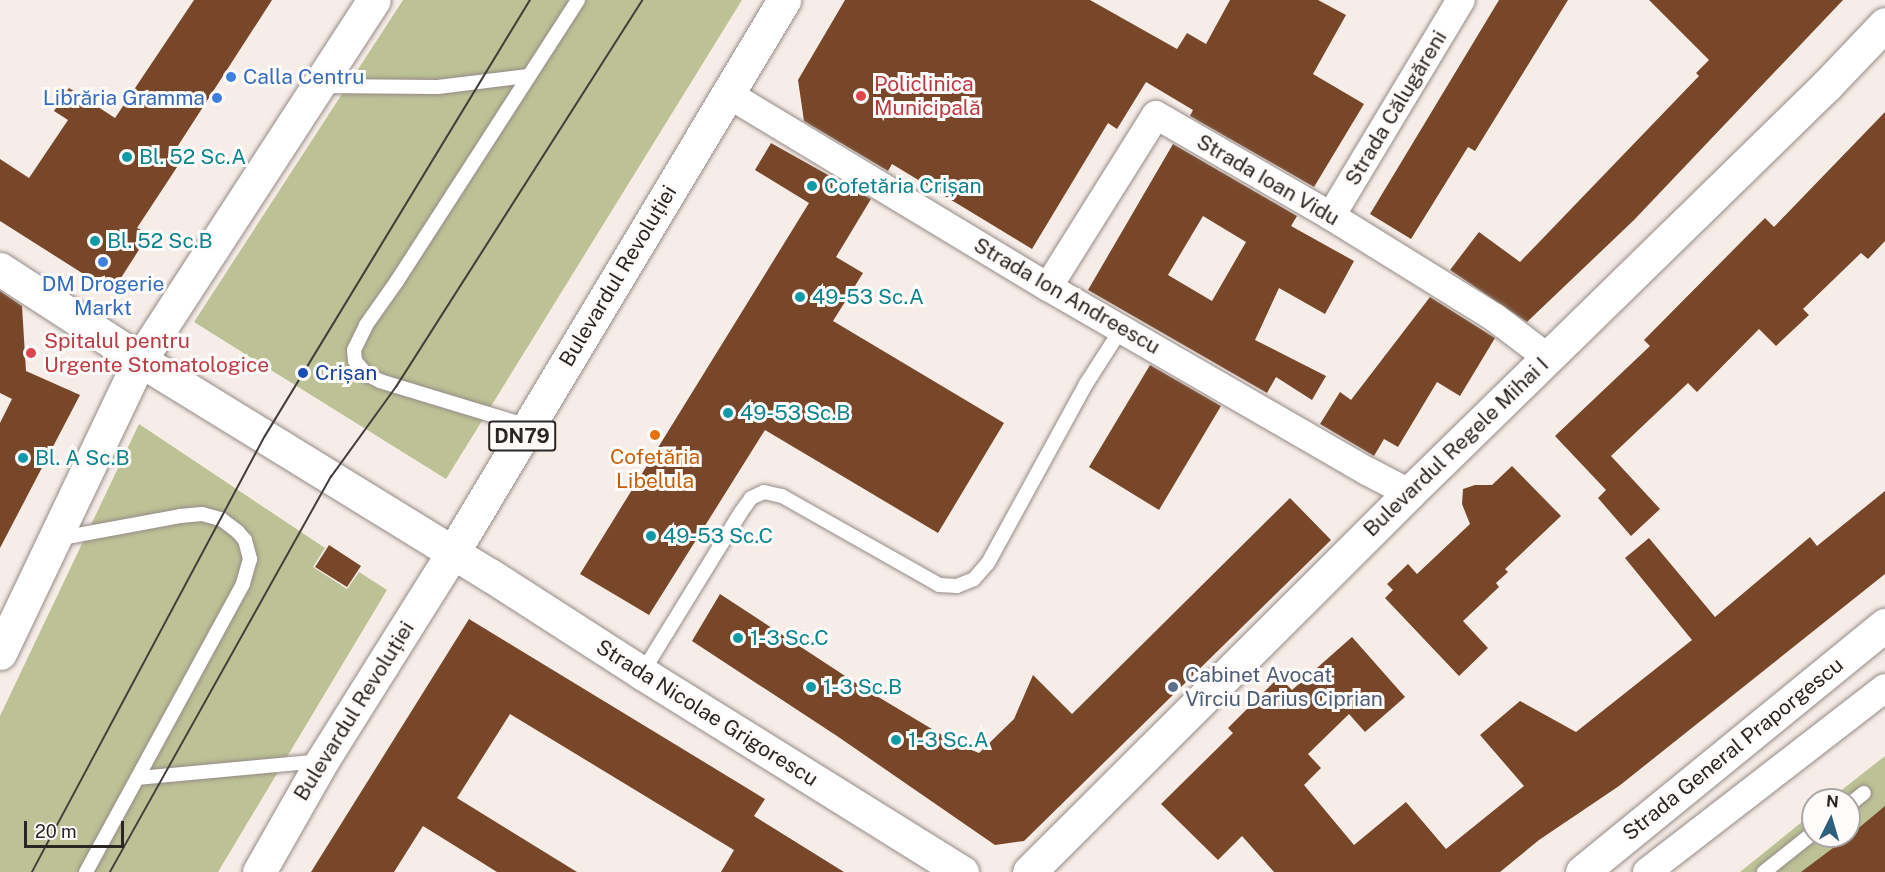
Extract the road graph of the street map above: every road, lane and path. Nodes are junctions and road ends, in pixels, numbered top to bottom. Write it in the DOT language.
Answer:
graph roads {
  1 [pos="374,0"];
  2 [pos="578,0"];
  3 [pos="784,0"];
  4 [pos="1461,0"];
  5 [pos="1885,24"];
  6 [pos="528,76"];
  7 [pos="318,86"];
  8 [pos="728,94"];
  9 [pos="1331,216"];
  10 [pos="0,269"];
  11 [pos="1048,287"];
  12 [pos="1122,328"];
  13 [pos="1548,358"];
  14 [pos="140,360"];
  15 [pos="528,426"];
  16 [pos="1409,492"];
  17 [pos="54,539"];
  18 [pos="453,552"];
  19 [pos="1885,626"];
  20 [pos="0,653"];
  21 [pos="642,673"];
  22 [pos="1885,688"];
  23 [pos="322,761"];
  24 [pos="138,778"];
  25 [pos="1864,793"];
  26 [pos="1861,795"];
  27 [pos="1801,843"];
  28 [pos="86,872"];
  29 [pos="259,872"];
  30 [pos="962,872"];
  31 [pos="1029,872"];
  32 [pos="1582,872"];
  33 [pos="1647,872"];
  34 [pos="1764,872"];
  1 -- 7 [label="main road"];
  2 -- 6 [label="lane"];
  3 -- 8 [label="main road, Bulevardul Revoluției / DN79"];
  4 -- 9 [label="street, Strada Călugăreni"];
  5 -- 13 [label="main road, Bulevardul Regele Mihai I"];
  6 -- 7 [label="lane"];
  6 -- 15 [label="lane"];
  7 -- 14 [label="main road"];
  8 -- 11 [label="street, Strada Ion Andreescu"];
  8 -- 15 [label="main road, Bulevardul Revoluției / DN79"];
  9 -- 11 [label="street, Strada Ioan Vidu"];
  9 -- 13 [label="street, Strada Ioan Vidu"];
  10 -- 14 [label="main road"];
  11 -- 12 [label="street, Strada Ion Andreescu"];
  12 -- 16 [label="street, Strada Ion Andreescu"];
  12 -- 21 [label="lane"];
  13 -- 16 [label="main road, Bulevardul Regele Mihai I"];
  14 -- 17 [label="main road"];
  14 -- 18 [label="main road"];
  15 -- 18 [label="main road, Bulevardul Revoluției / DN79"];
  16 -- 31 [label="main road, Bulevardul Regele Mihai I"];
  17 -- 20 [label="main road"];
  17 -- 24 [label="lane"];
  18 -- 21 [label="main road, Strada Nicolae Grigorescu"];
  18 -- 23 [label="main road, Bulevardul Revoluției / DN79"];
  19 -- 32 [label="main road, Strada General Praporgescu"];
  21 -- 30 [label="main road, Strada Nicolae Grigorescu"];
  22 -- 33 [label="street"];
  23 -- 24 [label="lane"];
  23 -- 29 [label="main road, Bulevardul Revoluției / DN79"];
  24 -- 28 [label="lane"];
  25 -- 26 [label="lane"];
  27 -- 34 [label="lane"];
}
